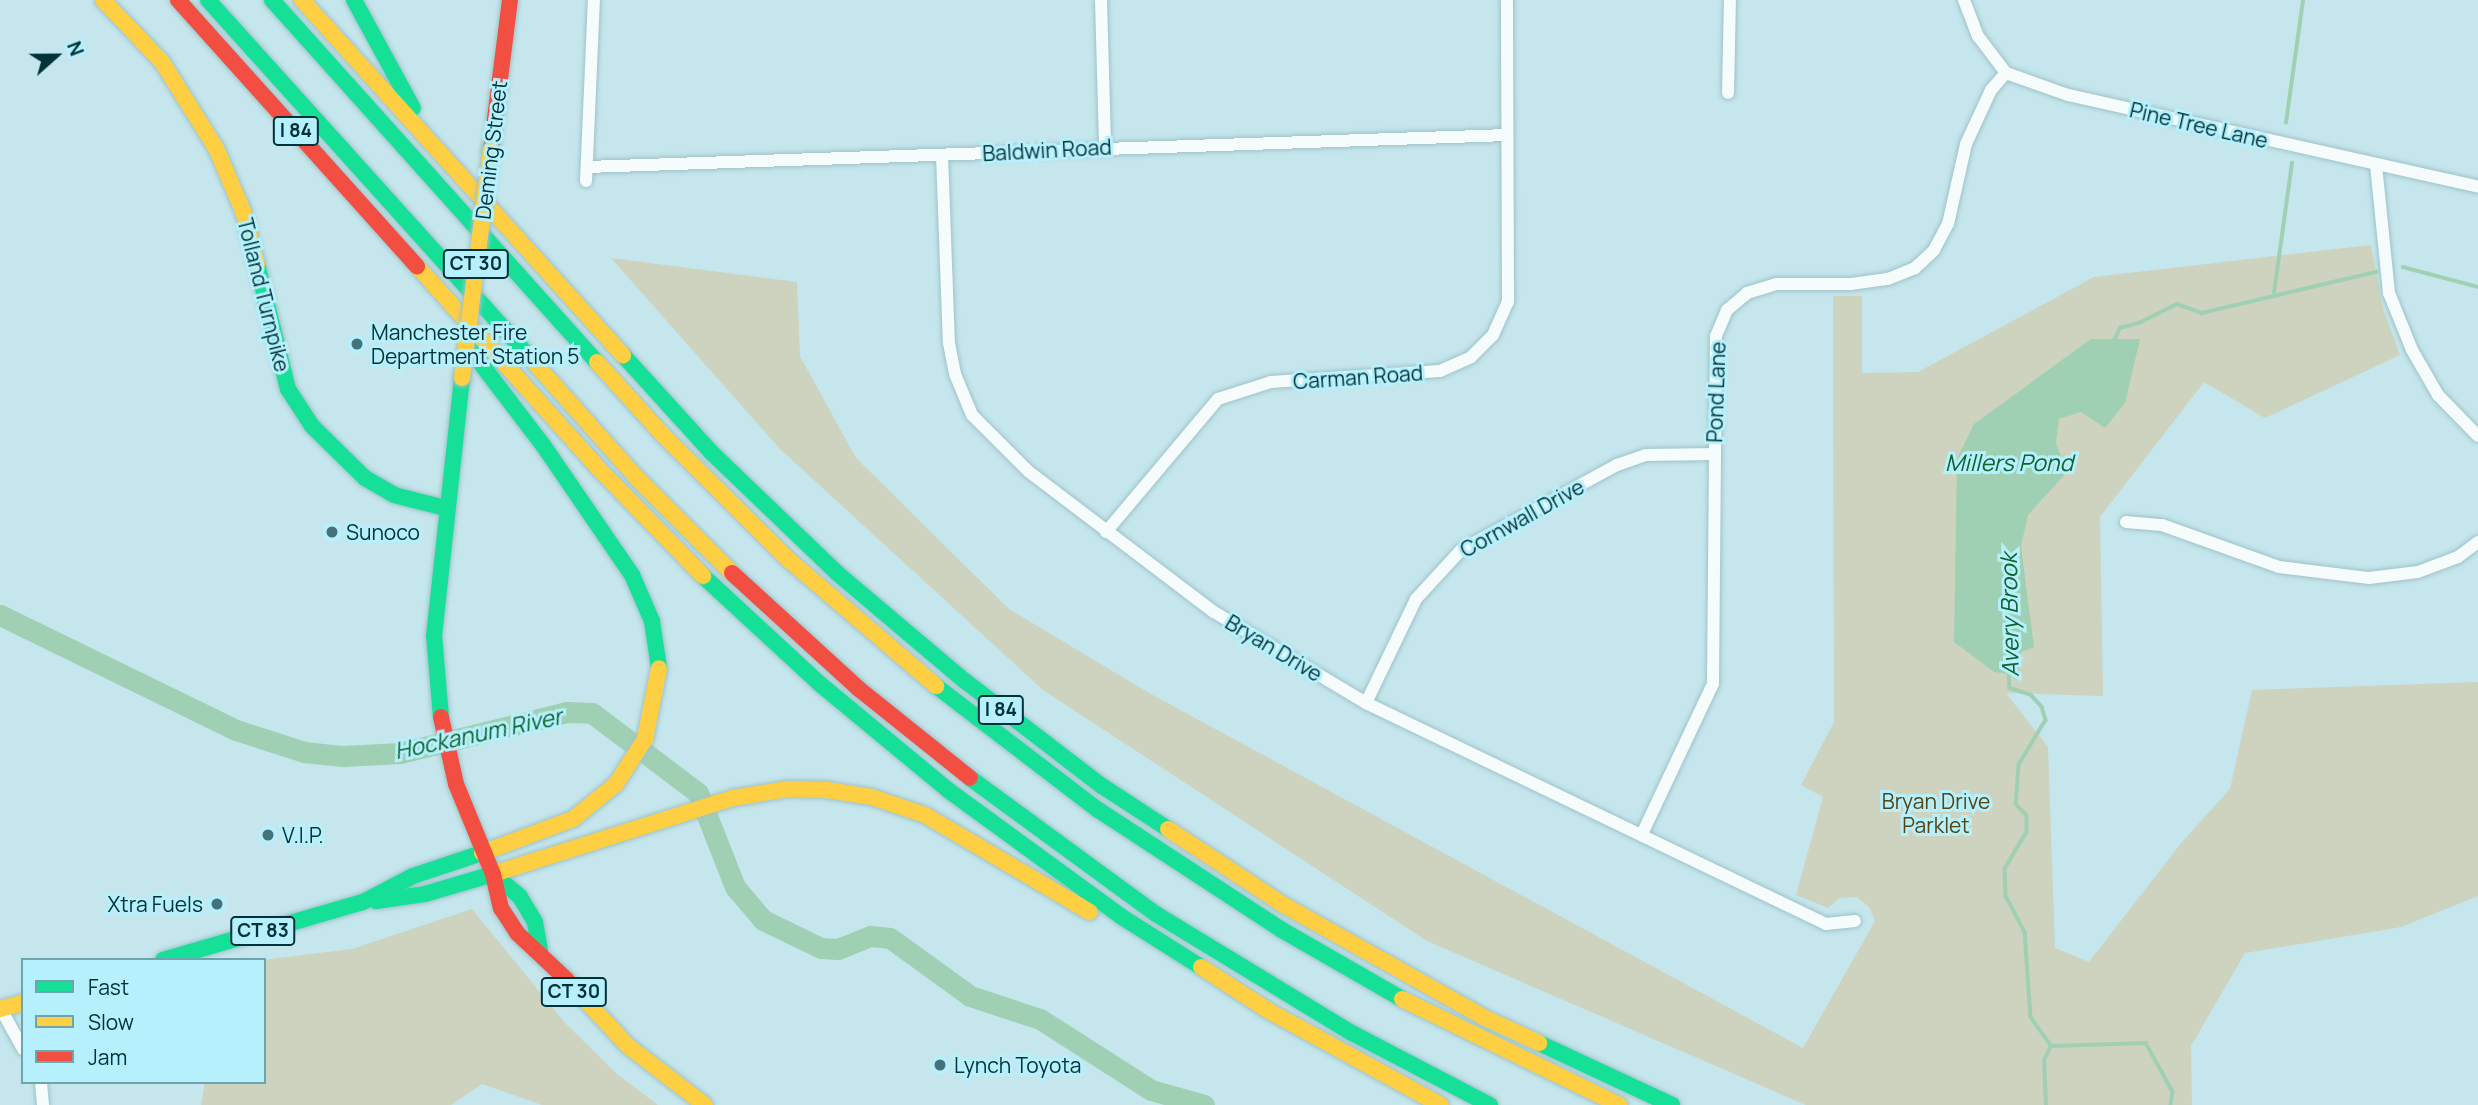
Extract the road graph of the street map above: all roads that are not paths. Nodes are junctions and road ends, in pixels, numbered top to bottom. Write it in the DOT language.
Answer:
graph roads {
  1 [pos="103,0"];
  2 [pos="178,0"];
  3 [pos="208,0"];
  4 [pos="272,0"];
  5 [pos="302,0"];
  6 [pos="354,0"];
  7 [pos="510,0"];
  8 [pos="594,0"];
  9 [pos="1101,0"];
  10 [pos="1507,0"];
  11 [pos="1730,0"];
  12 [pos="1964,0"];
  13 [pos="2006,73"];
  14 [pos="1728,93"];
  15 [pos="1507,135"];
  16 [pos="1105,146"];
  17 [pos="942,155"];
  18 [pos="446,162"];
  19 [pos="2376,165"];
  20 [pos="587,167"];
  21 [pos="586,181"];
  22 [pos="2478,187"];
  23 [pos="413,262"];
  24 [pos="2478,436"];
  25 [pos="1715,454"];
  26 [pos="445,508"];
  27 [pos="2126,522"];
  28 [pos="1106,532"];
  29 [pos="2478,542"];
  30 [pos="1367,703"];
  31 [pos="1642,834"];
  32 [pos="482,853"];
  33 [pos="493,874"];
  34 [pos="363,902"];
  35 [pos="1855,921"];
  36 [pos="170,958"];
  37 [pos="1227,985"];
  38 [pos="21,1004"];
  39 [pos="0,1009"];
  40 [pos="21,1046"];
  41 [pos="41,1084"];
  42 [pos="44,1103"];
  43 [pos="705,1105"];
  44 [pos="1441,1105"];
  45 [pos="1490,1105"];
  46 [pos="1619,1105"];
  47 [pos="1672,1105"];
  1 -- 26 [label="main road, Tolland Turnpike"];
  2 -- 23 [label="main road, I 84"];
  3 -- 45 [label="main road"];
  4 -- 46 [label="main road"];
  5 -- 18 [label="main road, I 84"];
  6 -- 18 [label="main road"];
  7 -- 26 [label="main road, Deming Street / CT 30, bridge"];
  8 -- 20 [label="street"];
  9 -- 16 [label="street"];
  10 -- 15 [label="street, Carman Road"];
  11 -- 14 [label="street"];
  12 -- 13 [label="street"];
  13 -- 19 [label="street, Pine Tree Lane"];
  13 -- 25 [label="street, Pond Lane"];
  15 -- 16 [label="street, Baldwin Road"];
  15 -- 28 [label="street, Carman Road"];
  16 -- 17 [label="street, Baldwin Road"];
  17 -- 20 [label="street, Baldwin Road"];
  17 -- 28 [label="street, Bryan Drive"];
  18 -- 47 [label="main road, I 84"];
  19 -- 22 [label="street, Pine Tree Lane"];
  19 -- 24 [label="street"];
  20 -- 21 [label="street"];
  23 -- 32 [label="main road"];
  23 -- 37 [label="main road, I 84"];
  25 -- 30 [label="street, Cornwall Drive"];
  25 -- 31 [label="street, Pond Lane"];
  26 -- 32 [label="main road, CT 30"];
  27 -- 29 [label="street"];
  28 -- 30 [label="street, Bryan Drive"];
  30 -- 31 [label="street, Bryan Drive"];
  31 -- 35 [label="street, Bryan Drive"];
  32 -- 33 [label="main road, CT 30"];
  32 -- 34 [label="main road, CT 83"];
  33 -- 34 [label="main road, CT 83"];
  33 -- 37 [label="main road"];
  33 -- 43 [label="main road, CT 30"];
  34 -- 36 [label="main road, CT 83"];
  37 -- 44 [label="main road, I 84"];
  38 -- 39 [label="main road"];
  39 -- 40 [label="street"];
  41 -- 42 [label="street"];
}
